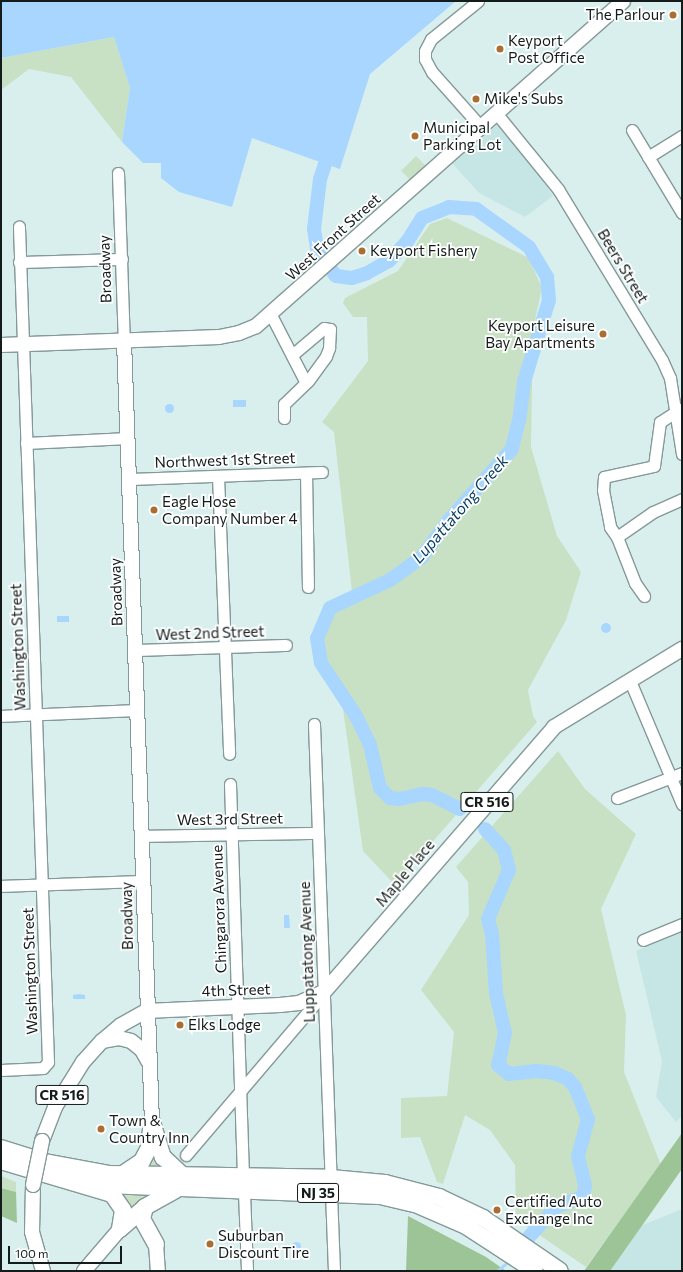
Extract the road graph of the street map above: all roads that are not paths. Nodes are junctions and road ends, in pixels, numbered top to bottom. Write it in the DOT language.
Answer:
graph roads {
  1 [pos="478,1"];
  2 [pos="623,1"];
  3 [pos="497,114"];
  4 [pos="481,127"];
  5 [pos="632,130"];
  6 [pos="682,136"];
  7 [pos="648,157"];
  8 [pos="118,173"];
  9 [pos="682,213"];
  10 [pos="19,227"];
  11 [pos="122,258"];
  12 [pos="19,262"];
  13 [pos="272,315"];
  14 [pos="124,341"];
  15 [pos="22,344"];
  16 [pos="1,345"];
  17 [pos="292,355"];
  18 [pos="306,383"];
  19 [pos="679,409"];
  20 [pos="284,418"];
  21 [pos="128,438"];
  22 [pos="26,443"];
  23 [pos="682,454"];
  24 [pos="306,472"];
  25 [pos="322,472"];
  26 [pos="218,476"];
  27 [pos="130,479"];
  28 [pos="682,499"];
  29 [pos="618,537"];
  30 [pos="308,587"];
  31 [pos="644,596"];
  32 [pos="286,645"];
  33 [pos="225,647"];
  34 [pos="682,649"];
  35 [pos="135,650"];
  36 [pos="630,681"];
  37 [pos="137,710"];
  38 [pos="36,714"];
  39 [pos="1,716"];
  40 [pos="314,724"];
  41 [pos="229,754"];
  42 [pos="682,773"];
  43 [pos="671,777"];
  44 [pos="230,784"];
  45 [pos="617,798"];
  46 [pos="682,804"];
  47 [pos="318,833"];
  48 [pos="232,834"];
  49 [pos="142,836"];
  50 [pos="144,881"];
  51 [pos="42,885"];
  52 [pos="1,886"];
  53 [pos="682,924"];
  54 [pos="643,940"];
  55 [pos="324,992"];
  56 [pos="238,1008"];
  57 [pos="146,1011"];
  58 [pos="102,1041"];
  59 [pos="150,1063"];
  60 [pos="1,1070"];
  61 [pos="241,1089"];
  62 [pos="152,1122"];
  63 [pos="1,1148"];
  64 [pos="186,1155"];
  65 [pos="1,1161"];
  66 [pos="123,1174"];
  67 [pos="182,1175"];
  68 [pos="81,1184"];
  69 [pos="244,1184"];
  70 [pos="331,1186"];
  71 [pos="176,1190"];
  72 [pos="144,1207"];
  73 [pos="120,1229"];
  74 [pos="156,1244"];
  75 [pos="45,1269"];
  76 [pos="84,1271"];
  77 [pos="158,1271"];
  78 [pos="247,1271"];
  79 [pos="334,1271"];
  80 [pos="535,1271"];
  81 [pos="560,1271"];
  1 -- 4 [label="street"];
  2 -- 3 [label="main road, West Front Street"];
  3 -- 4 [label="main road, West Front Street"];
  3 -- 19 [label="street, Beers Street"];
  4 -- 13 [label="main road, West Front Street"];
  5 -- 7 [label="street"];
  6 -- 7 [label="street"];
  7 -- 9 [label="street"];
  8 -- 11 [label="street, Broadway"];
  10 -- 12 [label="street, Washington Street"];
  11 -- 12 [label="street"];
  11 -- 14 [label="street, Broadway"];
  12 -- 15 [label="street, Washington Street"];
  13 -- 14 [label="main road, West Front Street"];
  13 -- 17 [label="street"];
  14 -- 15 [label="main road, West Front Street"];
  14 -- 21 [label="main road, Broadway"];
  15 -- 16 [label="main road, West Front Street"];
  15 -- 22 [label="street, Washington Street"];
  17 -- 18 [label="street"];
  17 -- 18 [label="street"];
  18 -- 20 [label="street"];
  19 -- 23 [label="street, Beers Street"];
  19 -- 29 [label="street"];
  21 -- 22 [label="street"];
  21 -- 27 [label="main road, Broadway"];
  22 -- 38 [label="street, Washington Street"];
  24 -- 25 [label="street, Northwest 1st Street"];
  24 -- 26 [label="street, Northwest 1st Street"];
  24 -- 30 [label="street"];
  26 -- 27 [label="street, Northwest 1st Street"];
  26 -- 33 [label="street"];
  27 -- 35 [label="main road, Broadway"];
  28 -- 29 [label="street"];
  29 -- 31 [label="street"];
  32 -- 33 [label="street, West 2nd Street"];
  33 -- 35 [label="street, West 2nd Street"];
  33 -- 41 [label="street"];
  34 -- 36 [label="main road, Maple Place / CR 516"];
  35 -- 37 [label="main road, Broadway"];
  36 -- 43 [label="street"];
  36 -- 55 [label="main road, Maple Place / CR 516"];
  37 -- 38 [label="street"];
  37 -- 49 [label="main road, Broadway"];
  38 -- 39 [label="street"];
  38 -- 51 [label="street, Washington Street"];
  40 -- 47 [label="street, Luppatatong Avenue"];
  42 -- 43 [label="street"];
  43 -- 45 [label="street"];
  43 -- 46 [label="street"];
  44 -- 48 [label="street, Chingarora Avenue"];
  47 -- 48 [label="street, West 3rd Street"];
  47 -- 55 [label="street, Luppatatong Avenue"];
  48 -- 49 [label="street, West 3rd Street"];
  48 -- 56 [label="street, Chingarora Avenue"];
  49 -- 50 [label="main road, Broadway"];
  50 -- 51 [label="street"];
  50 -- 57 [label="main road, Broadway"];
  51 -- 52 [label="street"];
  51 -- 60 [label="street, Washington Street"];
  53 -- 54 [label="street"];
  55 -- 56 [label="main road, 4th Street / CR 516"];
  55 -- 61 [label="street, Maple Place"];
  55 -- 70 [label="street, Luppatatong Avenue"];
  56 -- 57 [label="main road, 4th Street / CR 516"];
  56 -- 61 [label="street, Chingarora Avenue"];
  57 -- 58 [label="main road, CR 516"];
  57 -- 59 [label="main road, Broadway"];
  58 -- 59 [label="main road"];
  58 -- 75 [label="main road, CR 516, bridge"];
  59 -- 62 [label="main road, Broadway"];
  61 -- 64 [label="street, Maple Place"];
  61 -- 69 [label="street, Chingarora Avenue"];
  62 -- 66 [label="highway"];
  62 -- 67 [label="highway"];
  63 -- 66 [label="highway, NJ 35"];
  65 -- 68 [label="highway, NJ 35"];
  66 -- 67 [label="highway, NJ 35"];
  67 -- 69 [label="highway, NJ 35"];
  68 -- 71 [label="highway, NJ 35"];
  68 -- 73 [label="highway"];
  69 -- 70 [label="highway, NJ 35"];
  69 -- 71 [label="highway, NJ 35"];
  69 -- 78 [label="street, Chingarora Avenue"];
  70 -- 79 [label="street, Luppatatong Avenue"];
  70 -- 80 [label="highway, NJ 35"];
  70 -- 81 [label="highway, NJ 35"];
  71 -- 72 [label="highway"];
  72 -- 73 [label="highway"];
  72 -- 74 [label="highway"];
  73 -- 76 [label="main road"];
  74 -- 77 [label="main road"];
}
